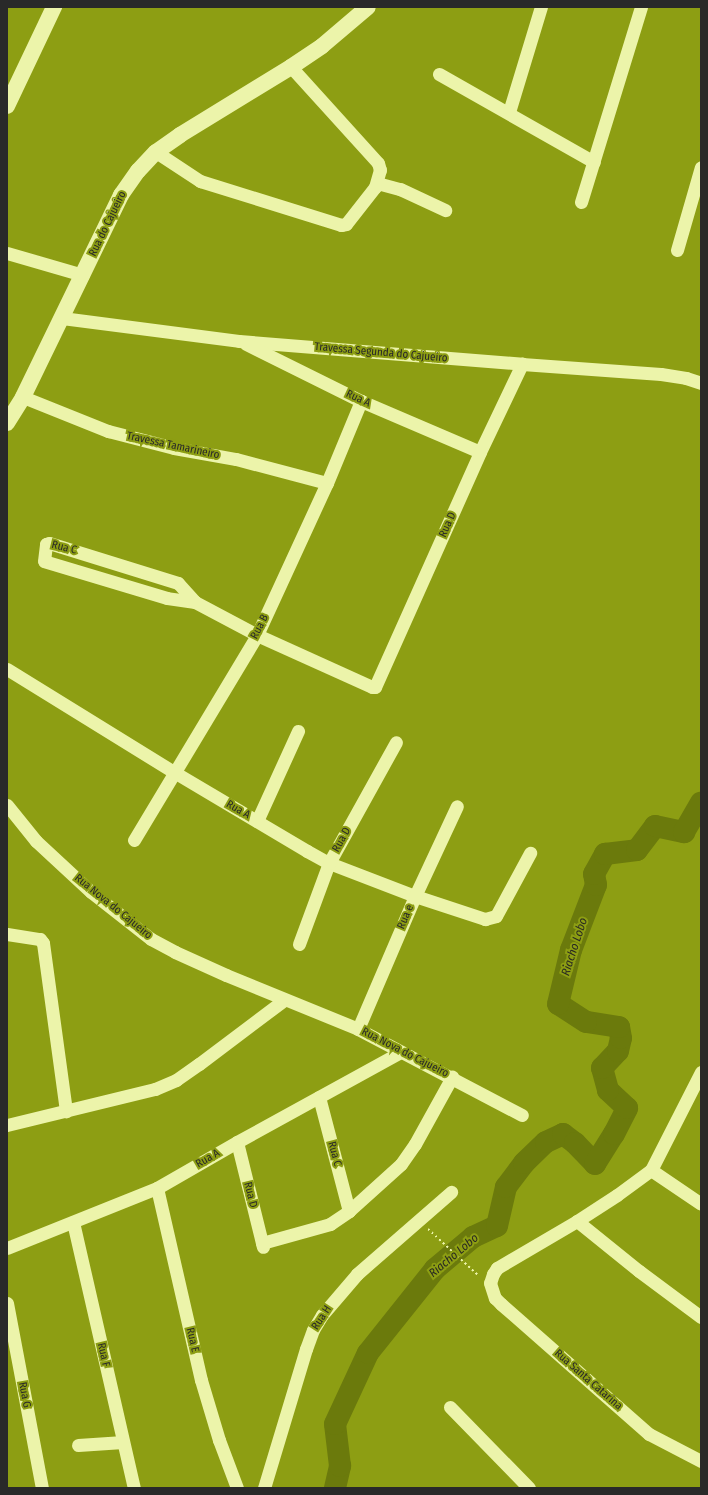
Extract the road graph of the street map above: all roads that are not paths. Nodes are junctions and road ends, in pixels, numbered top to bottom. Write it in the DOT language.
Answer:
graph roads {
  1 [pos="54,7"];
  2 [pos="368,7"];
  3 [pos="541,7"];
  4 [pos="641,7"];
  5 [pos="291,67"];
  6 [pos="439,74"];
  7 [pos="7,106"];
  8 [pos="509,112"];
  9 [pos="156,152"];
  10 [pos="594,162"];
  11 [pos="701,166"];
  12 [pos="377,183"];
  13 [pos="581,202"];
  14 [pos="445,210"];
  15 [pos="677,250"];
  16 [pos="7,253"];
  17 [pos="83,275"];
  18 [pos="62,318"];
  19 [pos="239,341"];
  20 [pos="522,364"];
  21 [pos="701,383"];
  22 [pos="23,397"];
  23 [pos="361,401"];
  24 [pos="7,423"];
  25 [pos="480,452"];
  26 [pos="327,483"];
  27 [pos="132,568"];
  28 [pos="125,586"];
  29 [pos="195,602"];
  30 [pos="257,635"];
  31 [pos="7,669"];
  32 [pos="376,687"];
  33 [pos="298,731"];
  34 [pos="396,742"];
  35 [pos="174,772"];
  36 [pos="7,805"];
  37 [pos="457,806"];
  38 [pos="257,821"];
  39 [pos="134,840"];
  40 [pos="530,853"];
  41 [pos="329,864"];
  42 [pos="415,896"];
  43 [pos="7,934"];
  44 [pos="299,944"];
  45 [pos="284,1000"];
  46 [pos="358,1029"];
  47 [pos="401,1052"];
  48 [pos="701,1072"];
  49 [pos="452,1077"];
  50 [pos="697,1093"];
  51 [pos="319,1097"];
  52 [pos="66,1111"];
  53 [pos="522,1115"];
  54 [pos="7,1125"];
  55 [pos="237,1142"];
  56 [pos="651,1170"];
  57 [pos="157,1188"];
  58 [pos="451,1192"];
  59 [pos="701,1204"];
  60 [pos="349,1211"];
  61 [pos="577,1221"];
  62 [pos="73,1222"];
  63 [pos="7,1248"];
  64 [pos="7,1303"];
  65 [pos="701,1317"];
  66 [pos="450,1407"];
  67 [pos="123,1442"];
  68 [pos="78,1445"];
  69 [pos="701,1461"];
  70 [pos="42,1488"];
  71 [pos="134,1488"];
  72 [pos="237,1488"];
  73 [pos="264,1488"];
  74 [pos="529,1488"];
  1 -- 7 [label="street"];
  2 -- 5 [label="street, Rua do Cajueiro"];
  3 -- 8 [label="street"];
  4 -- 10 [label="street"];
  5 -- 9 [label="street, Rua do Cajueiro"];
  5 -- 12 [label="street"];
  6 -- 8 [label="street"];
  8 -- 10 [label="street"];
  9 -- 12 [label="street"];
  9 -- 17 [label="street, Rua do Cajueiro"];
  10 -- 13 [label="street"];
  11 -- 15 [label="street"];
  12 -- 14 [label="street"];
  16 -- 17 [label="street"];
  17 -- 18 [label="street, Rua do Cajueiro"];
  18 -- 19 [label="street, Travessa Segunda do Cajueiro"];
  18 -- 22 [label="street, Rua do Cajueiro"];
  19 -- 20 [label="street, Travessa Segunda do Cajueiro"];
  19 -- 23 [label="street, Rua A"];
  20 -- 21 [label="street, Travessa Segunda do Cajueiro"];
  20 -- 25 [label="street, Rua D"];
  22 -- 24 [label="street, Rua do Cajueiro"];
  22 -- 26 [label="street, Travessa Tamarineiro"];
  23 -- 25 [label="street, Rua A"];
  23 -- 26 [label="street, Rua B"];
  25 -- 32 [label="street, Rua D"];
  26 -- 30 [label="street, Rua B"];
  27 -- 28 [label="street"];
  27 -- 28 [label="street, Rua C"];
  27 -- 29 [label="street, Rua C"];
  28 -- 29 [label="street, Rua C"];
  29 -- 30 [label="street, Rua C"];
  30 -- 32 [label="street, Rua C"];
  30 -- 35 [label="street, Rua B"];
  31 -- 35 [label="street, Rua A"];
  33 -- 38 [label="street"];
  34 -- 41 [label="street, Rua D"];
  35 -- 38 [label="street, Rua A"];
  35 -- 39 [label="street, Rua B"];
  36 -- 45 [label="street, Rua Nova do Cajueiro"];
  37 -- 42 [label="street, Rua e"];
  38 -- 41 [label="street, Rua A"];
  40 -- 42 [label="street, Rua A"];
  41 -- 42 [label="street, Rua A"];
  41 -- 44 [label="street, Rua D"];
  42 -- 46 [label="street, Rua e"];
  43 -- 52 [label="street"];
  45 -- 46 [label="street, Rua Nova do Cajueiro"];
  45 -- 52 [label="street"];
  46 -- 47 [label="street, Rua Nova do Cajueiro"];
  47 -- 49 [label="street, Rua Nova do Cajueiro"];
  47 -- 51 [label="street, Rua A"];
  48 -- 50 [label="street"];
  49 -- 53 [label="street, Rua Nova do Cajueiro"];
  49 -- 60 [label="street"];
  50 -- 56 [label="street"];
  51 -- 55 [label="street, Rua A"];
  51 -- 60 [label="street, Rua C"];
  52 -- 54 [label="street"];
  55 -- 57 [label="street, Rua A"];
  55 -- 60 [label="street, Rua D"];
  56 -- 59 [label="street"];
  56 -- 61 [label="street"];
  57 -- 62 [label="street, Rua A"];
  57 -- 72 [label="street, Rua E"];
  58 -- 73 [label="street, Rua H"];
  61 -- 65 [label="street"];
  61 -- 69 [label="street, Rua Santa Catarina"];
  62 -- 63 [label="street, Rua A"];
  62 -- 67 [label="street, Rua F"];
  64 -- 70 [label="street, Rua G"];
  66 -- 74 [label="street"];
  67 -- 68 [label="street"];
  67 -- 71 [label="street, Rua F"];
}
